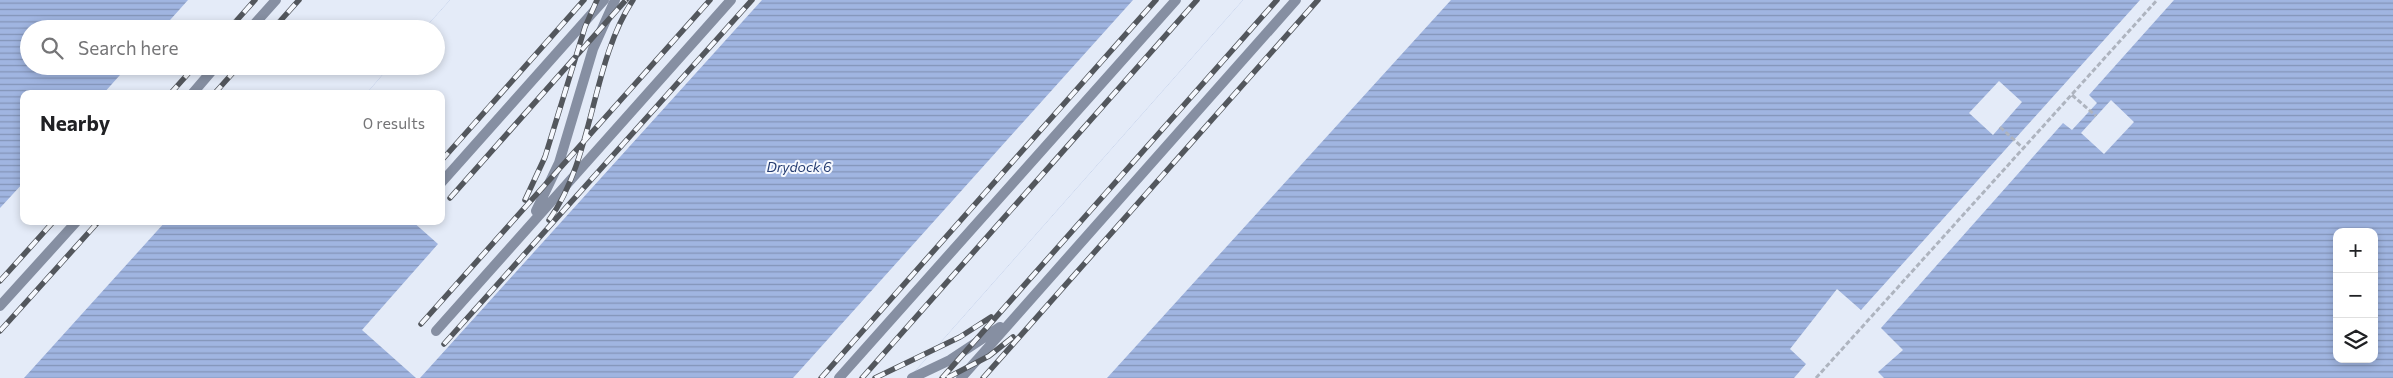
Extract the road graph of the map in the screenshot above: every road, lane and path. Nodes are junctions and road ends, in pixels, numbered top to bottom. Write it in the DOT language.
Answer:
graph roads {
  1 [pos="276,0"];
  2 [pos="604,0"];
  3 [pos="615,0"];
  4 [pos="731,0"];
  5 [pos="1176,0"];
  6 [pos="1296,0"];
  7 [pos="2157,0"];
  8 [pos="258,20"];
  9 [pos="208,75"];
  10 [pos="195,90"];
  11 [pos="2072,95"];
  12 [pos="2096,116"];
  13 [pos="2000,127"];
  14 [pos="2024,149"];
  15 [pos="445,178"];
  16 [pos="73,225"];
  17 [pos="498,260"];
  18 [pos="1036,294"];
  19 [pos="0,306"];
  20 [pos="436,330"];
  21 [pos="840,378"];
  22 [pos="912,378"];
  23 [pos="962,378"];
  24 [pos="1816,378"];
  1 -- 8 [label="lane"];
  2 -- 15 [label="lane"];
  3 -- 17 [label="lane"];
  4 -- 17 [label="lane"];
  5 -- 21 [label="lane"];
  6 -- 18 [label="lane"];
  7 -- 11 [label="path"];
  9 -- 10 [label="lane"];
  11 -- 12 [label="path"];
  11 -- 14 [label="path"];
  13 -- 14 [label="path"];
  14 -- 24 [label="path"];
  16 -- 19 [label="lane"];
  17 -- 20 [label="lane"];
  18 -- 22 [label="lane"];
  18 -- 23 [label="lane"];
}
